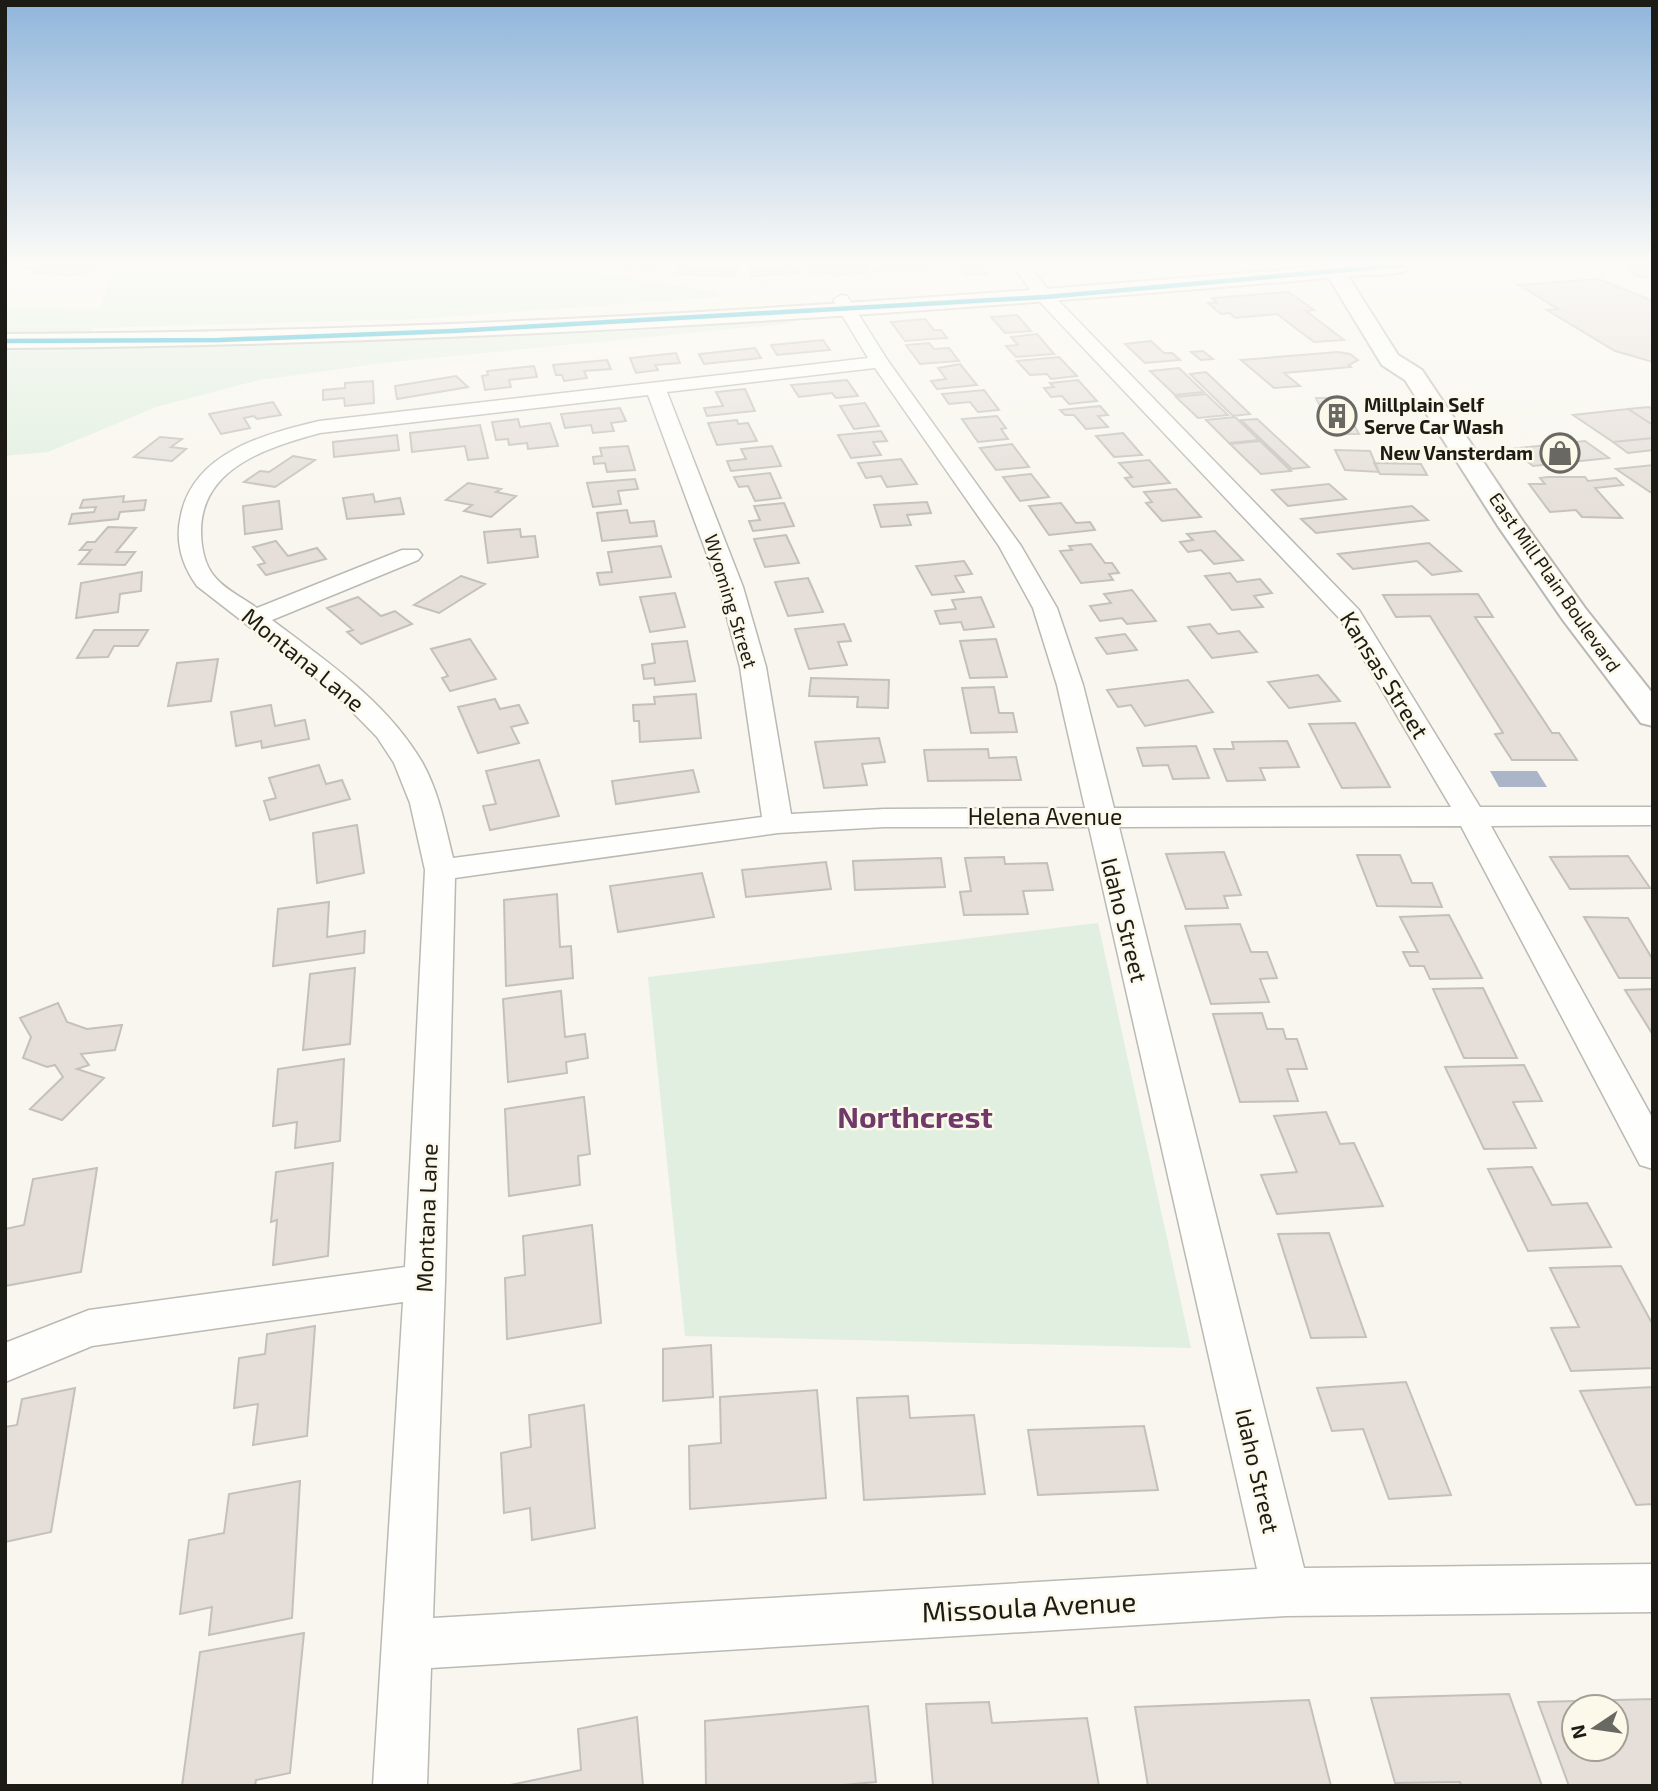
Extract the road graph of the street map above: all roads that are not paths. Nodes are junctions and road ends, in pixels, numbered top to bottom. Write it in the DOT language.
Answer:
graph roads {
  1 [pos="871,349"];
  2 [pos="1095,349"];
  3 [pos="1383,349"];
  4 [pos="1414,349"];
  5 [pos="880,362"];
  6 [pos="1415,375"];
  7 [pos="655,387"];
  8 [pos="410,555"];
  9 [pos="252,620"];
  10 [pos="1653,716"];
  11 [pos="1469,815"];
  12 [pos="1099,816"];
  13 [pos="1653,816"];
  14 [pos="778,824"];
  15 [pos="440,870"];
  16 [pos="1653,1154"];
  17 [pos="425,1282"];
  18 [pos="5,1363"];
  19 [pos="1653,1588"];
  20 [pos="1286,1592"];
  21 [pos="405,1645"];
  22 [pos="400,1786"];
  1 -- 5 [label="street, Idaho Street"];
  2 -- 11 [label="street, Kansas Street"];
  3 -- 6 [label="main road, East Mill Plain Boulevard"];
  4 -- 6 [label="main road, East Mill Plain Boulevard"];
  5 -- 7 [label="street, Montana Lane"];
  5 -- 12 [label="street, Idaho Street"];
  6 -- 10 [label="main road, East Mill Plain Boulevard"];
  7 -- 9 [label="street, Montana Lane"];
  7 -- 14 [label="street, Wyoming Street"];
  8 -- 9 [label="street"];
  9 -- 15 [label="street, Montana Lane"];
  11 -- 12 [label="street, Helena Avenue"];
  11 -- 13 [label="street, Helena Avenue"];
  11 -- 16 [label="street, Kansas Street"];
  12 -- 14 [label="street, Helena Avenue"];
  12 -- 20 [label="street, Idaho Street"];
  14 -- 15 [label="street, Helena Avenue"];
  15 -- 17 [label="street, Montana Lane"];
  17 -- 18 [label="street"];
  17 -- 21 [label="street, Montana Lane"];
  19 -- 20 [label="street, Missoula Avenue"];
  20 -- 21 [label="street, Missoula Avenue"];
  21 -- 22 [label="street, Montana Lane"];
}
